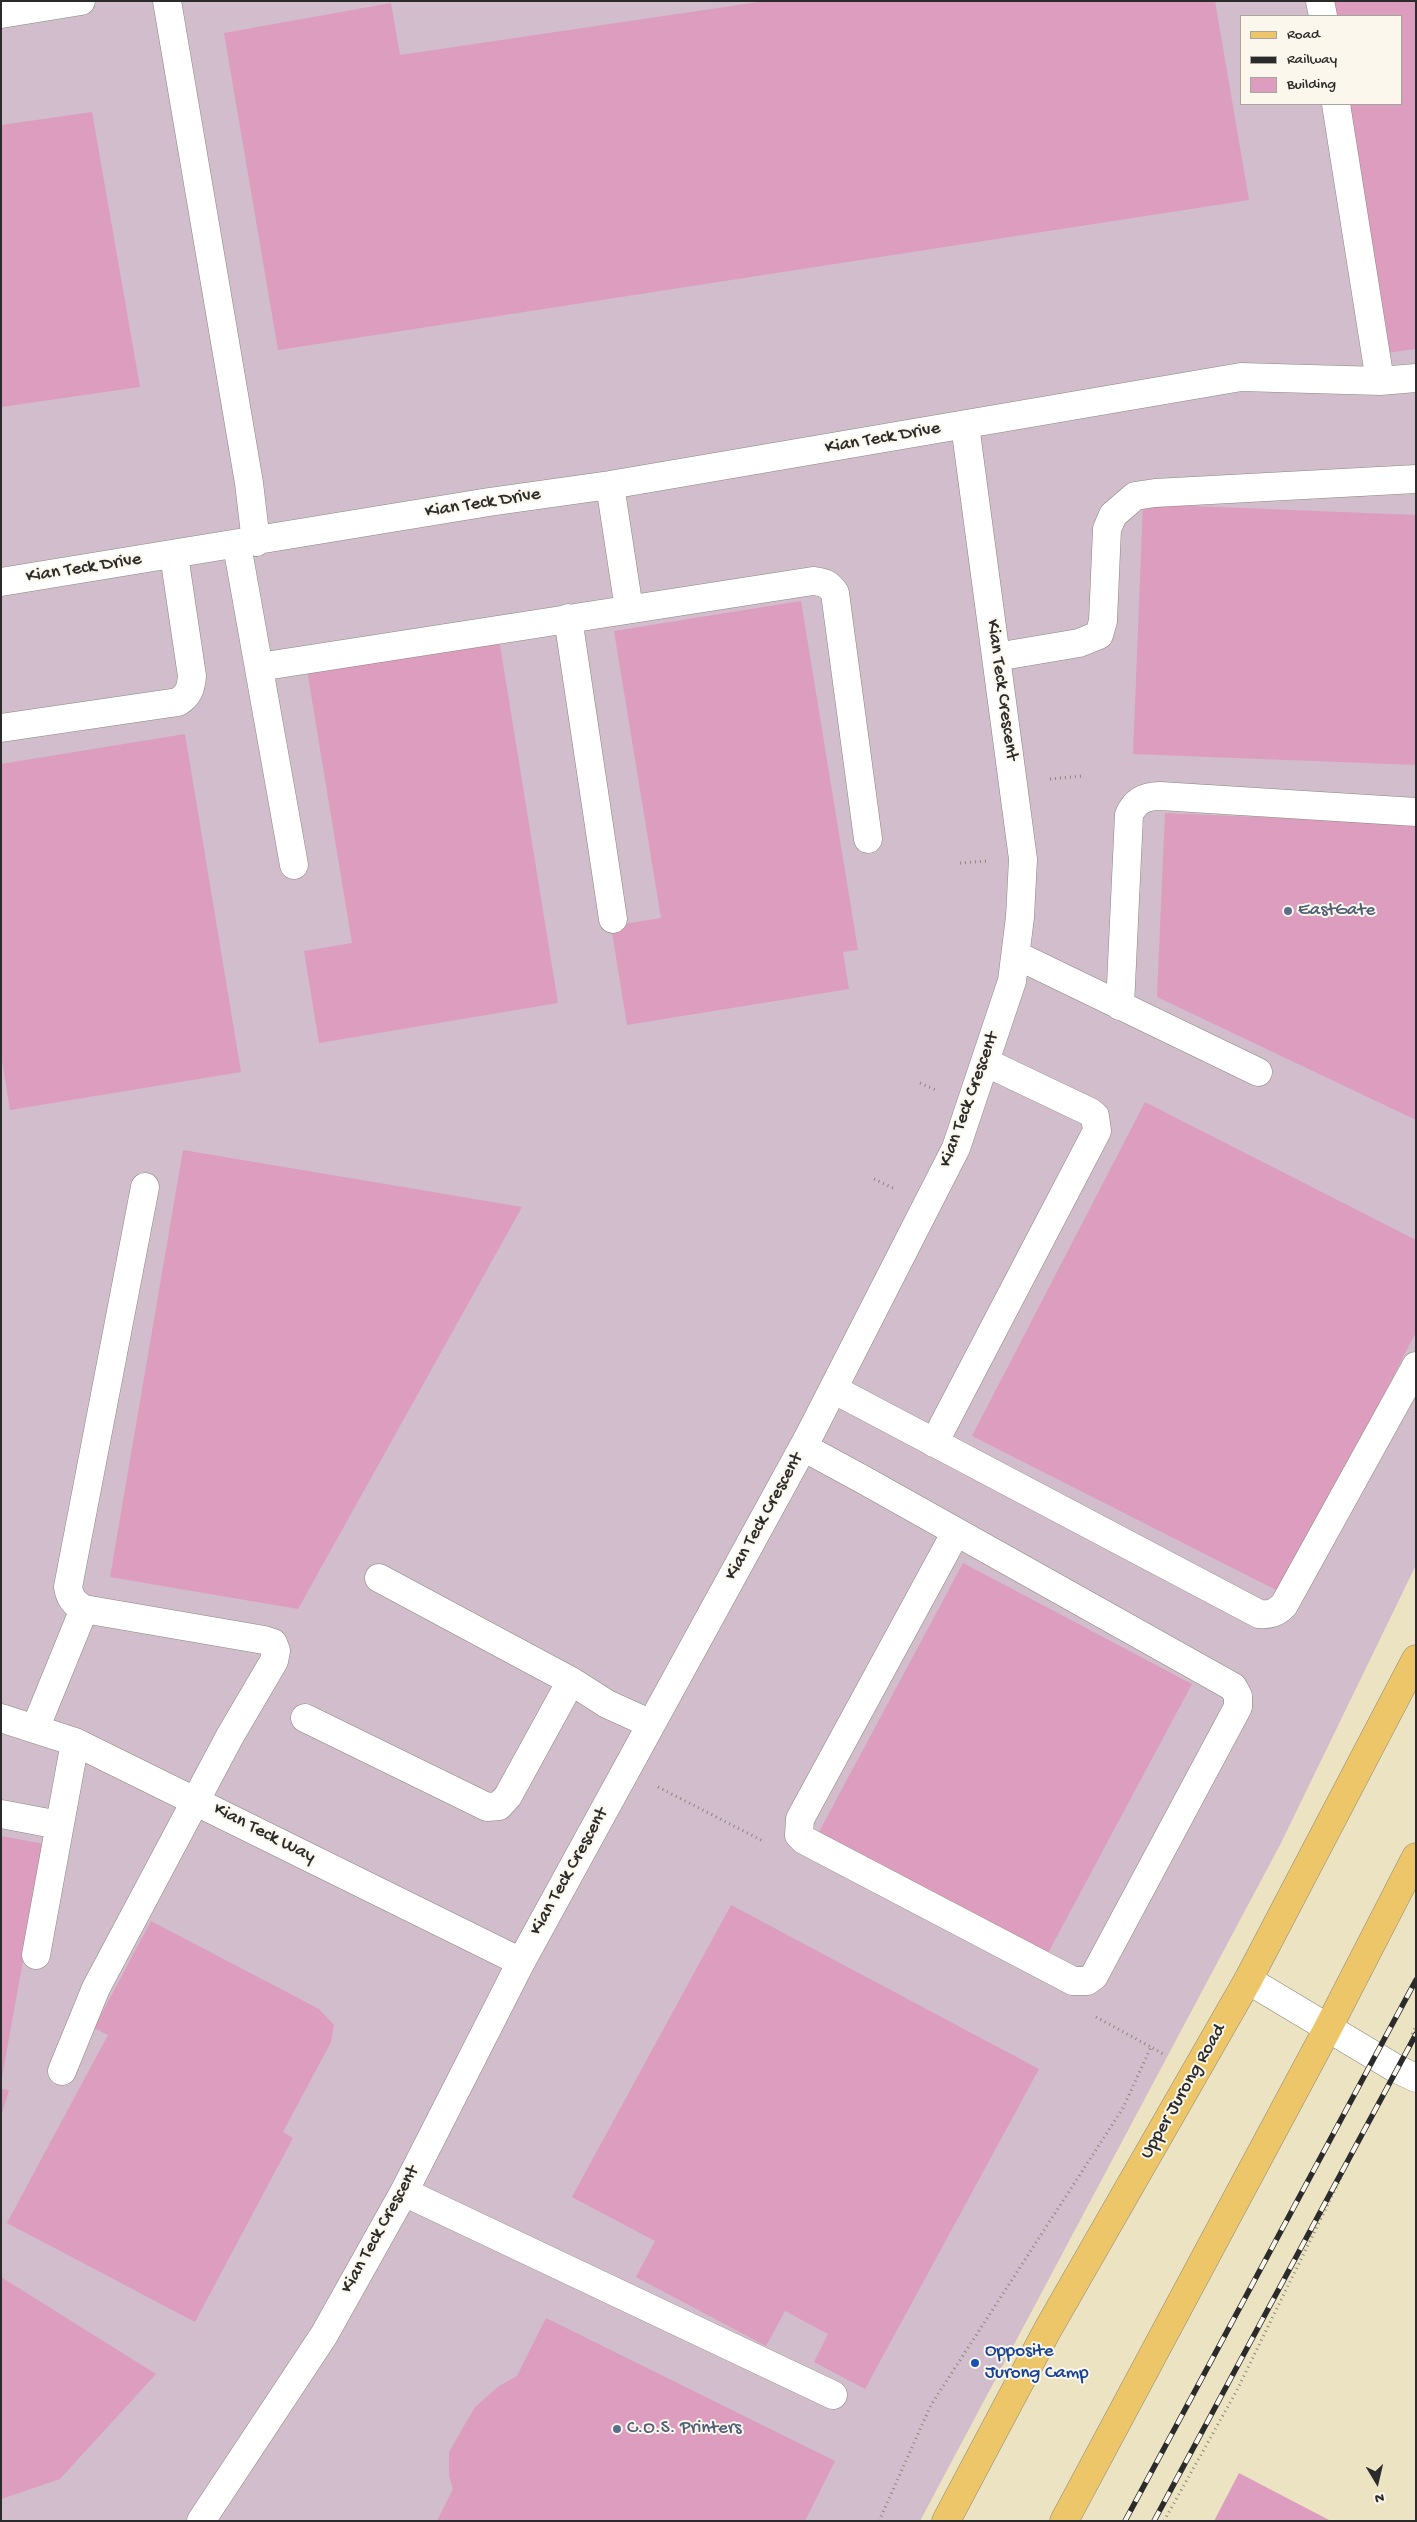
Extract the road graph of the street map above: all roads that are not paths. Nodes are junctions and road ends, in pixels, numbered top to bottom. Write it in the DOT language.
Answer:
graph roads {
  1 [pos="80,1"];
  2 [pos="167,1"];
  3 [pos="1320,1"];
  4 [pos="1,14"];
  5 [pos="1323,15"];
  6 [pos="1336,105"];
  7 [pos="1416,378"];
  8 [pos="1380,381"];
  9 [pos="965,425"];
  10 [pos="1416,479"];
  11 [pos="610,485"];
  12 [pos="246,544"];
  13 [pos="174,555"];
  14 [pos="1,582"];
  15 [pos="628,610"];
  16 [pos="568,618"];
  17 [pos="996,657"];
  18 [pos="259,667"];
  19 [pos="1,728"];
  20 [pos="1416,812"];
  21 [pos="868,839"];
  22 [pos="294,865"];
  23 [pos="613,919"];
  24 [pos="1016,955"];
  25 [pos="1120,1006"];
  26 [pos="985,1062"];
  27 [pos="1258,1072"];
  28 [pos="145,1187"];
  29 [pos="1416,1366"];
  30 [pos="834,1389"];
  31 [pos="934,1442"];
  32 [pos="803,1447"];
  33 [pos="956,1532"];
  34 [pos="379,1578"];
  35 [pos="84,1609"];
  36 [pos="1416,1660"];
  37 [pos="571,1681"];
  38 [pos="1,1718"];
  39 [pos="305,1718"];
  40 [pos="651,1724"];
  41 [pos="35,1729"];
  42 [pos="75,1742"];
  43 [pos="195,1799"];
  44 [pos="1,1814"];
  45 [pos="59,1825"];
  46 [pos="1416,1857"];
  47 [pos="36,1955"];
  48 [pos="521,1962"];
  49 [pos="1248,1980"];
  50 [pos="1328,2028"];
  51 [pos="62,2071"];
  52 [pos="1405,2073"];
  53 [pos="404,2192"];
  54 [pos="833,2395"];
  55 [pos="201,2521"];
  56 [pos="946,2521"];
  57 [pos="1064,2521"];
  1 -- 4 [label="street"];
  2 -- 12 [label="street"];
  3 -- 5 [label="street"];
  6 -- 8 [label="street"];
  7 -- 8 [label="street, Kian Teck Drive"];
  8 -- 9 [label="street, Kian Teck Drive"];
  9 -- 11 [label="street, Kian Teck Drive"];
  9 -- 17 [label="street, Kian Teck Crescent"];
  10 -- 17 [label="street"];
  11 -- 12 [label="street, Kian Teck Drive"];
  11 -- 15 [label="street"];
  12 -- 13 [label="street, Kian Teck Drive"];
  12 -- 18 [label="street"];
  13 -- 14 [label="street, Kian Teck Drive"];
  13 -- 19 [label="street"];
  15 -- 16 [label="street"];
  15 -- 21 [label="street"];
  16 -- 18 [label="street"];
  16 -- 23 [label="street"];
  17 -- 24 [label="street, Kian Teck Crescent"];
  18 -- 22 [label="street"];
  20 -- 25 [label="street"];
  24 -- 25 [label="street"];
  24 -- 26 [label="street, Kian Teck Crescent"];
  25 -- 27 [label="street"];
  26 -- 30 [label="street, Kian Teck Crescent"];
  26 -- 31 [label="street"];
  28 -- 35 [label="street"];
  29 -- 31 [label="street"];
  30 -- 31 [label="street"];
  30 -- 32 [label="street, Kian Teck Crescent"];
  32 -- 33 [label="street"];
  32 -- 40 [label="street, Kian Teck Crescent"];
  33 -- 33 [label="street"];
  34 -- 37 [label="street"];
  35 -- 41 [label="street"];
  35 -- 43 [label="street"];
  36 -- 49 [label="main road, Upper Jurong Road"];
  37 -- 39 [label="street"];
  37 -- 40 [label="street"];
  38 -- 41 [label="street, Kian Teck Way"];
  40 -- 48 [label="street, Kian Teck Crescent"];
  41 -- 42 [label="street, Kian Teck Way"];
  42 -- 43 [label="street, Kian Teck Way"];
  42 -- 45 [label="street"];
  43 -- 48 [label="street, Kian Teck Way"];
  43 -- 51 [label="street"];
  44 -- 45 [label="street"];
  45 -- 47 [label="street"];
  46 -- 50 [label="main road"];
  48 -- 53 [label="street, Kian Teck Crescent"];
  49 -- 50 [label="street"];
  49 -- 56 [label="main road, Upper Jurong Road"];
  50 -- 52 [label="street"];
  50 -- 57 [label="main road"];
  53 -- 54 [label="street"];
  53 -- 55 [label="street, Kian Teck Crescent"];
}
